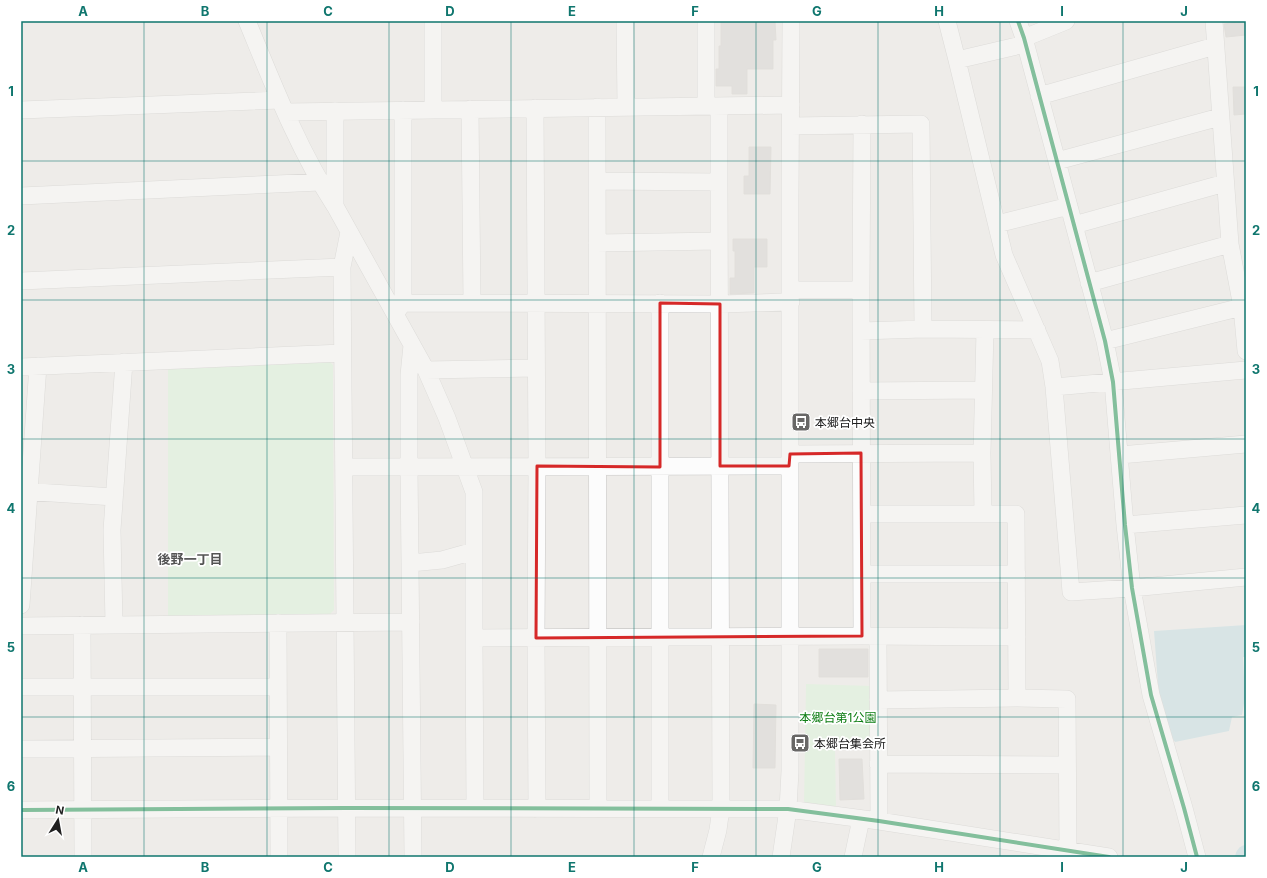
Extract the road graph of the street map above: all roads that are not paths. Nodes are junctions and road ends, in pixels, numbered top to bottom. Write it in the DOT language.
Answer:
graph roads {
  1 [pos="247,21"];
  2 [pos="433,21"];
  3 [pos="625,21"];
  4 [pos="706,21"];
  5 [pos="791,21"];
  6 [pos="947,21"];
  7 [pos="1018,21"];
  8 [pos="1066,21"];
  9 [pos="1214,21"];
  10 [pos="1024,41"];
  11 [pos="1215,46"];
  12 [pos="957,60"];
  13 [pos="1039,96"];
  14 [pos="791,105"];
  15 [pos="283,106"];
  16 [pos="712,106"];
  17 [pos="597,107"];
  18 [pos="626,107"];
  19 [pos="535,108"];
  20 [pos="470,109"];
  21 [pos="21,110"];
  22 [pos="403,110"];
  23 [pos="433,110"];
  24 [pos="335,111"];
  25 [pos="1220,117"];
  26 [pos="862,124"];
  27 [pos="791,126"];
  28 [pos="1057,161"];
  29 [pos="597,181"];
  30 [pos="320,182"];
  31 [pos="718,182"];
  32 [pos="1225,183"];
  33 [pos="21,196"];
  34 [pos="335,206"];
  35 [pos="1069,206"];
  36 [pos="997,224"];
  37 [pos="1074,225"];
  38 [pos="349,232"];
  39 [pos="719,241"];
  40 [pos="597,243"];
  41 [pos="1230,244"];
  42 [pos="342,267"];
  43 [pos="21,281"];
  44 [pos="1088,283"];
  45 [pos="861,290"];
  46 [pos="790,296"];
  47 [pos="472,303"];
  48 [pos="597,303"];
  49 [pos="660,303"];
  50 [pos="535,304"];
  51 [pos="720,304"];
  52 [pos="1244,307"];
  53 [pos="399,309"];
  54 [pos="923,329"];
  55 [pos="861,330"];
  56 [pos="985,330"];
  57 [pos="1037,330"];
  58 [pos="1105,341"];
  59 [pos="412,345"];
  60 [pos="1246,351"];
  61 [pos="342,353"];
  62 [pos="124,362"];
  63 [pos="29,366"];
  64 [pos="536,368"];
  65 [pos="426,370"];
  66 [pos="1246,370"];
  67 [pos="1113,382"];
  68 [pos="1054,387"];
  69 [pos="983,390"];
  70 [pos="861,391"];
  71 [pos="1246,444"];
  72 [pos="982,452"];
  73 [pos="861,453"];
  74 [pos="1120,456"];
  75 [pos="790,460"];
  76 [pos="464,466"];
  77 [pos="537,466"];
  78 [pos="660,466"];
  79 [pos="720,466"];
  80 [pos="409,467"];
  81 [pos="597,467"];
  82 [pos="344,468"];
  83 [pos="25,491"];
  84 [pos="114,497"];
  85 [pos="862,514"];
  86 [pos="983,514"];
  87 [pos="1246,515"];
  88 [pos="1125,525"];
  89 [pos="474,552"];
  90 [pos="411,563"];
  91 [pos="862,574"];
  92 [pos="1017,574"];
  93 [pos="1246,577"];
  94 [pos="1132,588"];
  95 [pos="21,606"];
  96 [pos="346,622"];
  97 [pos="411,622"];
  98 [pos="278,623"];
  99 [pos="114,624"];
  100 [pos="82,625"];
  101 [pos="21,626"];
  102 [pos="870,636"];
  103 [pos="721,637"];
  104 [pos="790,637"];
  105 [pos="1016,637"];
  106 [pos="474,638"];
  107 [pos="536,638"];
  108 [pos="598,638"];
  109 [pos="660,638"];
  110 [pos="83,686"];
  111 [pos="21,687"];
  112 [pos="278,687"];
  113 [pos="1017,698"];
  114 [pos="878,700"];
  115 [pos="278,747"];
  116 [pos="83,748"];
  117 [pos="21,749"];
  118 [pos="878,764"];
  119 [pos="1067,765"];
  120 [pos="278,808"];
  121 [pos="347,808"];
  122 [pos="475,808"];
  123 [pos="721,808"];
  124 [pos="412,809"];
  125 [pos="537,809"];
  126 [pos="598,809"];
  127 [pos="660,809"];
  128 [pos="788,809"];
  129 [pos="21,810"];
  130 [pos="83,810"];
  131 [pos="861,819"];
  132 [pos="878,821"];
  133 [pos="1068,851"];
  134 [pos="1049,852"];
  135 [pos="84,857"];
  136 [pos="279,857"];
  137 [pos="347,857"];
  138 [pos="413,857"];
  139 [pos="711,857"];
  140 [pos="781,857"];
  141 [pos="853,857"];
  142 [pos="1109,857"];
  143 [pos="1197,857"];
  1 -- 15 [label="street"];
  2 -- 23 [label="street"];
  3 -- 18 [label="street"];
  4 -- 16 [label="street"];
  5 -- 14 [label="street"];
  6 -- 12 [label="street"];
  7 -- 10 [label="street"];
  8 -- 10 [label="street"];
  9 -- 11 [label="street"];
  10 -- 12 [label="street"];
  10 -- 13 [label="street"];
  11 -- 13 [label="street"];
  11 -- 25 [label="street"];
  12 -- 36 [label="street"];
  13 -- 28 [label="street"];
  14 -- 16 [label="street"];
  14 -- 27 [label="street"];
  15 -- 21 [label="street"];
  15 -- 24 [label="street"];
  15 -- 30 [label="street"];
  16 -- 18 [label="street"];
  16 -- 31 [label="street"];
  17 -- 18 [label="street"];
  17 -- 19 [label="street"];
  17 -- 29 [label="street"];
  19 -- 20 [label="street"];
  19 -- 50 [label="street"];
  20 -- 23 [label="street"];
  20 -- 47 [label="street"];
  22 -- 23 [label="street"];
  22 -- 24 [label="street"];
  22 -- 53 [label="street"];
  24 -- 34 [label="street"];
  25 -- 28 [label="street"];
  25 -- 32 [label="street"];
  26 -- 27 [label="street"];
  26 -- 45 [label="street"];
  26 -- 54 [label="street"];
  27 -- 46 [label="street"];
  28 -- 35 [label="street"];
  29 -- 31 [label="street"];
  29 -- 40 [label="street"];
  30 -- 33 [label="street"];
  30 -- 34 [label="street"];
  31 -- 39 [label="street"];
  32 -- 37 [label="street"];
  32 -- 41 [label="street"];
  34 -- 38 [label="street"];
  35 -- 36 [label="street"];
  35 -- 37 [label="street"];
  36 -- 57 [label="street"];
  37 -- 44 [label="street"];
  38 -- 42 [label="street"];
  38 -- 53 [label="street"];
  39 -- 40 [label="street"];
  39 -- 51 [label="street"];
  40 -- 48 [label="street"];
  41 -- 44 [label="street"];
  41 -- 52 [label="street"];
  42 -- 43 [label="street"];
  42 -- 61 [label="street"];
  44 -- 58 [label="street"];
  45 -- 46 [label="street"];
  45 -- 55 [label="street"];
  46 -- 51 [label="street"];
  46 -- 75 [label="street"];
  47 -- 50 [label="street"];
  47 -- 53 [label="street"];
  48 -- 49 [label="street"];
  48 -- 50 [label="street"];
  48 -- 81 [label="street"];
  49 -- 51 [label="street"];
  49 -- 78 [label="street"];
  50 -- 64 [label="street"];
  51 -- 79 [label="street"];
  52 -- 58 [label="street"];
  52 -- 60 [label="street"];
  53 -- 59 [label="street"];
  54 -- 55 [label="street"];
  54 -- 56 [label="street"];
  55 -- 70 [label="street"];
  56 -- 57 [label="street"];
  56 -- 69 [label="street"];
  57 -- 68 [label="street"];
  58 -- 67 [label="street"];
  59 -- 65 [label="street"];
  59 -- 80 [label="street"];
  61 -- 62 [label="street"];
  61 -- 82 [label="street"];
  62 -- 63 [label="street"];
  62 -- 84 [label="street"];
  63 -- 83 [label="street"];
  64 -- 65 [label="street"];
  64 -- 77 [label="street"];
  65 -- 76 [label="street"];
  66 -- 67 [label="street"];
  67 -- 68 [label="street"];
  67 -- 74 [label="street"];
  68 -- 94 [label="street"];
  69 -- 70 [label="street"];
  69 -- 72 [label="street"];
  70 -- 73 [label="street"];
  71 -- 74 [label="street"];
  72 -- 73 [label="street"];
  72 -- 86 [label="street"];
  73 -- 75 [label="street"];
  73 -- 85 [label="street"];
  74 -- 88 [label="street"];
  75 -- 79 [label="street"];
  75 -- 104 [label="street"];
  76 -- 77 [label="street"];
  76 -- 80 [label="street"];
  76 -- 89 [label="street"];
  77 -- 81 [label="street"];
  77 -- 107 [label="street"];
  78 -- 79 [label="street"];
  78 -- 81 [label="street"];
  78 -- 109 [label="street"];
  79 -- 103 [label="street"];
  80 -- 82 [label="street"];
  80 -- 90 [label="street"];
  81 -- 108 [label="street"];
  82 -- 96 [label="street"];
  83 -- 84 [label="street"];
  83 -- 95 [label="street"];
  84 -- 99 [label="street"];
  85 -- 86 [label="street"];
  85 -- 91 [label="street"];
  86 -- 92 [label="street"];
  87 -- 88 [label="street"];
  88 -- 94 [label="street"];
  89 -- 90 [label="street"];
  89 -- 106 [label="street"];
  90 -- 97 [label="street"];
  91 -- 92 [label="street"];
  91 -- 102 [label="street"];
  92 -- 105 [label="street"];
  93 -- 94 [label="street"];
  94 -- 143 [label="street"];
  96 -- 97 [label="street"];
  96 -- 98 [label="street"];
  96 -- 121 [label="street"];
  97 -- 124 [label="street"];
  98 -- 99 [label="street"];
  98 -- 112 [label="street"];
  99 -- 100 [label="street"];
  100 -- 101 [label="street"];
  100 -- 110 [label="street"];
  102 -- 104 [label="street"];
  102 -- 105 [label="street"];
  102 -- 114 [label="street"];
  103 -- 104 [label="street"];
  103 -- 109 [label="street"];
  103 -- 123 [label="street"];
  104 -- 128 [label="street"];
  105 -- 113 [label="street"];
  106 -- 107 [label="street"];
  106 -- 122 [label="street"];
  107 -- 108 [label="street"];
  107 -- 125 [label="street"];
  108 -- 109 [label="street"];
  108 -- 126 [label="street"];
  109 -- 127 [label="street"];
  110 -- 111 [label="street"];
  110 -- 112 [label="street"];
  110 -- 116 [label="street"];
  112 -- 115 [label="street"];
  113 -- 114 [label="street"];
  113 -- 119 [label="street"];
  114 -- 118 [label="street"];
  115 -- 116 [label="street"];
  115 -- 120 [label="street"];
  116 -- 117 [label="street"];
  116 -- 130 [label="street"];
  118 -- 119 [label="street"];
  118 -- 132 [label="street"];
  119 -- 133 [label="street"];
  120 -- 121 [label="street"];
  120 -- 130 [label="street"];
  120 -- 136 [label="street"];
  121 -- 124 [label="street"];
  121 -- 137 [label="street"];
  122 -- 124 [label="street"];
  122 -- 125 [label="street"];
  123 -- 127 [label="street"];
  123 -- 128 [label="street"];
  123 -- 139 [label="street"];
  124 -- 138 [label="street"];
  125 -- 126 [label="street"];
  126 -- 127 [label="street"];
  128 -- 131 [label="street"];
  128 -- 140 [label="street"];
  129 -- 130 [label="street"];
  130 -- 135 [label="street"];
  131 -- 132 [label="street"];
  131 -- 141 [label="street"];
  132 -- 134 [label="street"];
  133 -- 134 [label="street"];
  133 -- 142 [label="street"];
}
